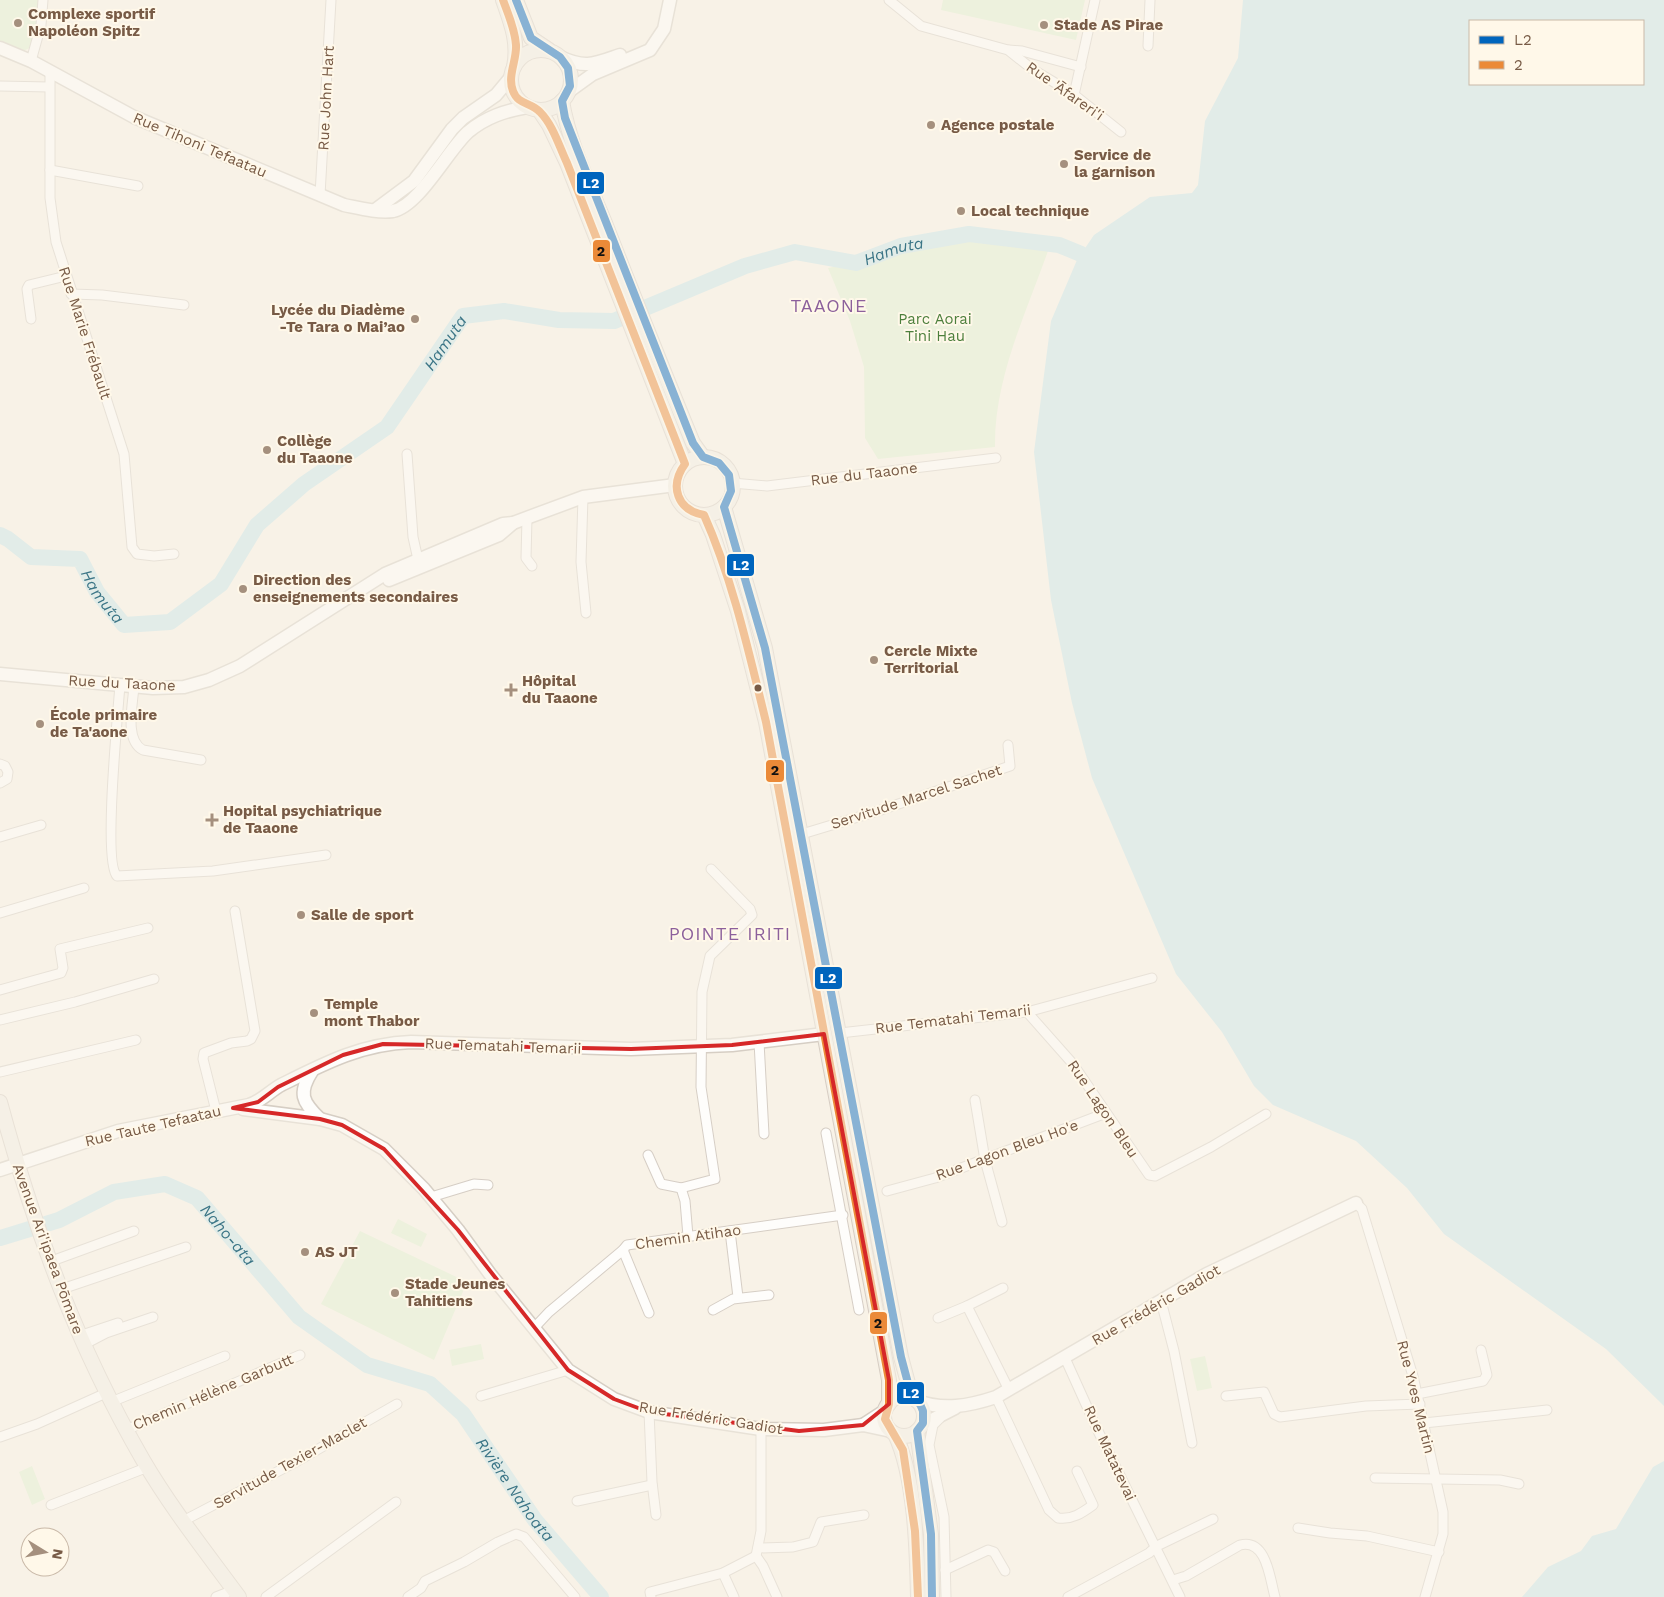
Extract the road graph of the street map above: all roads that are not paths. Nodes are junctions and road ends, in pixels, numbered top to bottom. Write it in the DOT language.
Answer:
graph roads {
  1 [pos="43,0"];
  2 [pos="331,0"];
  3 [pos="503,0"];
  4 [pos="516,0"];
  5 [pos="670,0"];
  6 [pos="889,0"];
  7 [pos="1095,0"];
  8 [pos="1150,0"];
  9 [pos="657,40"];
  10 [pos="1148,46"];
  11 [pos="0,48"];
  12 [pos="1008,50"];
  13 [pos="557,55"];
  14 [pos="31,61"];
  15 [pos="1081,67"];
  16 [pos="50,72"];
  17 [pos="512,72"];
  18 [pos="0,86"];
  19 [pos="49,87"];
  20 [pos="1074,95"];
  21 [pos="565,96"];
  22 [pos="533,108"];
  23 [pos="1121,132"];
  24 [pos="50,170"];
  25 [pos="138,186"];
  26 [pos="320,195"];
  27 [pos="375,210"];
  28 [pos="66,276"];
  29 [pos="71,294"];
  30 [pos="628,299"];
  31 [pos="184,305"];
  32 [pos="31,319"];
  33 [pos="636,319"];
  34 [pos="408,454"];
  35 [pos="703,457"];
  36 [pos="996,458"];
  37 [pos="685,464"];
  38 [pos="732,483"];
  39 [pos="675,485"];
  40 [pos="583,497"];
  41 [pos="724,507"];
  42 [pos="704,515"];
  43 [pos="527,518"];
  44 [pos="174,554"];
  45 [pos="419,564"];
  46 [pos="532,566"];
  47 [pos="586,613"];
  48 [pos="0,674"];
  49 [pos="120,685"];
  50 [pos="134,686"];
  51 [pos="1008,745"];
  52 [pos="201,760"];
  53 [pos="0,764"];
  54 [pos="0,783"];
  55 [pos="41,825"];
  56 [pos="802,834"];
  57 [pos="0,836"];
  58 [pos="326,855"];
  59 [pos="711,869"];
  60 [pos="84,888"];
  61 [pos="235,911"];
  62 [pos="0,913"];
  63 [pos="148,928"];
  64 [pos="1152,978"];
  65 [pos="154,979"];
  66 [pos="0,990"];
  67 [pos="1027,1012"];
  68 [pos="0,1020"];
  69 [pos="840,1033"];
  70 [pos="824,1034"];
  71 [pos="136,1040"];
  72 [pos="759,1042"];
  73 [pos="700,1046"];
  74 [pos="312,1071"];
  75 [pos="0,1072"];
  76 [pos="975,1100"];
  77 [pos="0,1102"];
  78 [pos="258,1102"];
  79 [pos="233,1108"];
  80 [pos="216,1110"];
  81 [pos="1106,1114"];
  82 [pos="1266,1114"];
  83 [pos="320,1119"];
  84 [pos="826,1133"];
  85 [pos="764,1134"];
  86 [pos="648,1155"];
  87 [pos="985,1160"];
  88 [pos="17,1164"];
  89 [pos="0,1170"];
  90 [pos="488,1185"];
  91 [pos="681,1188"];
  92 [pos="887,1191"];
  93 [pos="431,1197"];
  94 [pos="1356,1203"];
  95 [pos="843,1215"];
  96 [pos="1002,1222"];
  97 [pos="134,1231"];
  98 [pos="730,1231"];
  99 [pos="688,1236"];
  100 [pos="186,1247"];
  101 [pos="623,1250"];
  102 [pos="49,1262"];
  103 [pos="1003,1288"];
  104 [pos="59,1290"];
  105 [pos="769,1294"];
  106 [pos="738,1297"];
  107 [pos="1161,1301"];
  108 [pos="966,1306"];
  109 [pos="713,1310"];
  110 [pos="859,1310"];
  111 [pos="649,1313"];
  112 [pos="151,1315"];
  113 [pos="938,1318"];
  114 [pos="534,1328"];
  115 [pos="81,1341"];
  116 [pos="1481,1350"];
  117 [pos="300,1355"];
  118 [pos="225,1356"];
  119 [pos="1065,1358"];
  120 [pos="568,1370"];
  121 [pos="1008,1390"];
  122 [pos="1417,1394"];
  123 [pos="481,1396"];
  124 [pos="1226,1396"];
  125 [pos="996,1397"];
  126 [pos="109,1398"];
  127 [pos="914,1399"];
  128 [pos="397,1404"];
  129 [pos="1420,1404"];
  130 [pos="887,1407"];
  131 [pos="957,1407"];
  132 [pos="1547,1410"];
  133 [pos="649,1412"];
  134 [pos="939,1416"];
  135 [pos="1424,1423"];
  136 [pos="863,1425"];
  137 [pos="919,1428"];
  138 [pos="761,1429"];
  139 [pos="126,1430"];
  140 [pos="893,1432"];
  141 [pos="0,1437"];
  142 [pos="1192,1444"];
  143 [pos="148,1467"];
  144 [pos="1077,1471"];
  145 [pos="1375,1478"];
  146 [pos="1436,1478"];
  147 [pos="1519,1484"];
  148 [pos="652,1485"];
  149 [pos="577,1501"];
  150 [pos="396,1502"];
  151 [pos="51,1505"];
  152 [pos="656,1515"];
  153 [pos="864,1515"];
  154 [pos="1213,1520"];
  155 [pos="183,1521"];
  156 [pos="1298,1528"];
  157 [pos="1157,1546"];
  158 [pos="757,1552"];
  159 [pos="1439,1552"];
  160 [pos="945,1570"];
  161 [pos="1005,1571"];
  162 [pos="723,1573"];
  163 [pos="1173,1580"];
  164 [pos="236,1593"];
  165 [pos="216,1597"];
  166 [pos="266,1597"];
  167 [pos="408,1597"];
  168 [pos="575,1597"];
  169 [pos="651,1597"];
  170 [pos="734,1597"];
  171 [pos="777,1597"];
  172 [pos="918,1597"];
  173 [pos="932,1597"];
  174 [pos="946,1597"];
  175 [pos="1068,1597"];
  176 [pos="1180,1597"];
  177 [pos="1275,1597"];
  178 [pos="1426,1597"];
  1 -- 14 [label="street"];
  2 -- 26 [label="street, Rue John Hart"];
  3 -- 17 [label="main road"];
  4 -- 13 [label="main road"];
  5 -- 9 [label="main road"];
  6 -- 12 [label="street, Rue 'Āfareri'i"];
  7 -- 15 [label="street"];
  8 -- 10 [label="street"];
  9 -- 13 [label="main road"];
  9 -- 21 [label="main road"];
  11 -- 14 [label="main road, Rue Tihoni Tefaatau"];
  12 -- 15 [label="street, Rue 'Āfareri'i"];
  12 -- 20 [label="street, Rue 'Āfareri'i"];
  13 -- 17 [label="main road"];
  13 -- 21 [label="main road"];
  14 -- 16 [label="main road, Rue Tihoni Tefaatau"];
  15 -- 20 [label="street"];
  16 -- 19 [label="street, Rue Marie Frébault"];
  16 -- 26 [label="main road, Rue Tihoni Tefaatau"];
  17 -- 22 [label="main road"];
  17 -- 27 [label="main road"];
  18 -- 19 [label="street"];
  19 -- 24 [label="street, Rue Marie Frébault"];
  20 -- 23 [label="street, Rue 'Āfareri'i"];
  21 -- 22 [label="main road"];
  21 -- 30 [label="main road"];
  22 -- 27 [label="main road, Rue Tihoni Tefaatau"];
  22 -- 30 [label="main road"];
  24 -- 25 [label="street"];
  24 -- 28 [label="street, Rue Marie Frébault"];
  26 -- 27 [label="main road, Rue Tihoni Tefaatau"];
  28 -- 29 [label="street, Rue Marie Frébault"];
  28 -- 32 [label="street"];
  29 -- 31 [label="street"];
  29 -- 44 [label="street, Rue Marie Frébault"];
  30 -- 33 [label="main road"];
  33 -- 35 [label="main road"];
  33 -- 37 [label="main road"];
  34 -- 45 [label="street"];
  35 -- 37 [label="main road"];
  35 -- 38 [label="main road"];
  36 -- 38 [label="street, Rue du Taaone"];
  37 -- 39 [label="main road"];
  38 -- 41 [label="main road"];
  39 -- 40 [label="main road, Rue du Taaone"];
  39 -- 42 [label="main road"];
  40 -- 43 [label="main road, Rue du Taaone"];
  40 -- 47 [label="street"];
  41 -- 42 [label="main road"];
  41 -- 56 [label="main road"];
  42 -- 70 [label="main road"];
  43 -- 45 [label="main road, Rue du Taaone"];
  43 -- 46 [label="street"];
  45 -- 50 [label="main road, Rue du Taaone"];
  48 -- 49 [label="main road, Rue du Taaone"];
  49 -- 50 [label="main road, Rue du Taaone"];
  49 -- 58 [label="street"];
  50 -- 52 [label="street"];
  51 -- 56 [label="street, Servitude Marcel Sachet"];
  53 -- 54 [label="street"];
  55 -- 57 [label="street"];
  56 -- 69 [label="main road"];
  59 -- 73 [label="street"];
  60 -- 62 [label="street"];
  61 -- 80 [label="street"];
  63 -- 66 [label="street"];
  64 -- 67 [label="street, Rue Tematahi Temarii"];
  65 -- 68 [label="street"];
  67 -- 69 [label="street, Rue Tematahi Temarii"];
  67 -- 81 [label="street, Rue Lagon Bleu"];
  69 -- 127 [label="main road"];
  70 -- 72 [label="main road, Rue Tematahi Temarii"];
  70 -- 130 [label="main road"];
  71 -- 75 [label="street"];
  72 -- 73 [label="main road, Rue Tematahi Temarii"];
  72 -- 85 [label="street"];
  73 -- 74 [label="main road, Rue Tematahi Temarii"];
  73 -- 91 [label="street"];
  74 -- 78 [label="main road, Rue Tematahi Temarii"];
  74 -- 83 [label="main road"];
  76 -- 87 [label="street"];
  77 -- 88 [label="main road, Avenue Ari'ipaea Pōmare"];
  78 -- 79 [label="main road, Rue Tematahi Temarii"];
  78 -- 83 [label="main road, Rue Frédéric Gadiot"];
  79 -- 80 [label="main road, Rue Taute Tefaatau"];
  79 -- 83 [label="main road, Rue Frédéric Gadiot"];
  80 -- 88 [label="main road, Rue Taute Tefaatau"];
  81 -- 82 [label="street, Rue Lagon Bleu"];
  81 -- 87 [label="street, Rue Lagon Bleu Ho'e"];
  83 -- 93 [label="main road, Rue Frédéric Gadiot"];
  84 -- 95 [label="street"];
  86 -- 91 [label="street"];
  87 -- 92 [label="street, Rue Lagon Bleu Ho'e"];
  87 -- 96 [label="street"];
  88 -- 89 [label="main road, Rue Taute Tefaatau"];
  88 -- 102 [label="main road, Avenue Ari'ipaea Pōmare"];
  90 -- 93 [label="street"];
  91 -- 99 [label="street"];
  93 -- 114 [label="main road, Rue Frédéric Gadiot"];
  94 -- 107 [label="main road, Rue Frédéric Gadiot"];
  94 -- 122 [label="street, Rue Yves Martin"];
  95 -- 98 [label="street, Chemin Atihao"];
  95 -- 110 [label="street"];
  97 -- 102 [label="street"];
  98 -- 99 [label="street, Chemin Atihao"];
  98 -- 106 [label="street"];
  99 -- 101 [label="street, Chemin Atihao"];
  100 -- 104 [label="street"];
  101 -- 111 [label="street"];
  101 -- 114 [label="street, Chemin Atihao"];
  102 -- 104 [label="main road, Avenue Ari'ipaea Pōmare"];
  103 -- 108 [label="street"];
  104 -- 115 [label="main road, Avenue Ari'ipaea Pōmare"];
  105 -- 106 [label="street"];
  106 -- 109 [label="street"];
  107 -- 119 [label="main road, Rue Frédéric Gadiot"];
  107 -- 142 [label="street"];
  108 -- 113 [label="street"];
  108 -- 121 [label="street"];
  112 -- 115 [label="street"];
  114 -- 120 [label="main road, Rue Frédéric Gadiot"];
  115 -- 126 [label="main road, Avenue Ari'ipaea Pōmare"];
  116 -- 122 [label="street"];
  117 -- 139 [label="street, Chemin Hélène Garbutt"];
  118 -- 126 [label="street"];
  119 -- 121 [label="main road, Rue Frédéric Gadiot"];
  119 -- 157 [label="street, Rue Matatevai"];
  120 -- 123 [label="street"];
  120 -- 133 [label="main road, Rue Frédéric Gadiot"];
  121 -- 125 [label="main road, Rue Frédéric Gadiot"];
  122 -- 129 [label="street, Rue Yves Martin"];
  124 -- 129 [label="street"];
  125 -- 131 [label="main road, Rue Frédéric Gadiot"];
  125 -- 144 [label="street"];
  126 -- 139 [label="main road, Avenue Ari'ipaea Pōmare"];
  126 -- 141 [label="street"];
  127 -- 130 [label="main road"];
  127 -- 131 [label="main road, Rue Frédéric Gadiot"];
  127 -- 137 [label="main road"];
  128 -- 155 [label="street, Servitude Texier-Maclet"];
  129 -- 135 [label="street, Rue Yves Martin"];
  130 -- 136 [label="main road, Rue Frédéric Gadiot"];
  130 -- 140 [label="main road"];
  131 -- 134 [label="main road, Rue Frédéric Gadiot"];
  132 -- 135 [label="street"];
  133 -- 138 [label="main road, Rue Frédéric Gadiot"];
  133 -- 148 [label="street"];
  134 -- 137 [label="main road, Rue Frédéric Gadiot"];
  134 -- 160 [label="street"];
  135 -- 146 [label="street, Rue Yves Martin"];
  136 -- 138 [label="main road, Rue Frédéric Gadiot"];
  136 -- 140 [label="main road, Rue Frédéric Gadiot"];
  137 -- 140 [label="main road"];
  137 -- 173 [label="main road"];
  138 -- 158 [label="street"];
  139 -- 143 [label="main road, Avenue Ari'ipaea Pōmare"];
  140 -- 172 [label="main road"];
  143 -- 151 [label="street"];
  143 -- 155 [label="main road, Avenue Ari'ipaea Pōmare"];
  145 -- 146 [label="street"];
  146 -- 147 [label="street"];
  146 -- 159 [label="street, Rue Yves Martin"];
  148 -- 149 [label="street"];
  148 -- 152 [label="street"];
  150 -- 166 [label="street"];
  153 -- 158 [label="street"];
  154 -- 157 [label="street"];
  155 -- 164 [label="main road, Avenue Ari'ipaea Pōmare"];
  156 -- 159 [label="street"];
  157 -- 163 [label="street, Rue Matatevai"];
  157 -- 175 [label="street"];
  158 -- 162 [label="street"];
  158 -- 171 [label="street"];
  159 -- 178 [label="street, Rue Yves Martin"];
  160 -- 161 [label="street"];
  160 -- 174 [label="street"];
  162 -- 169 [label="street"];
  162 -- 170 [label="street"];
  163 -- 176 [label="street, Rue Matatevai"];
  163 -- 177 [label="street"];
  164 -- 165 [label="street"];
  167 -- 168 [label="street"];
}
